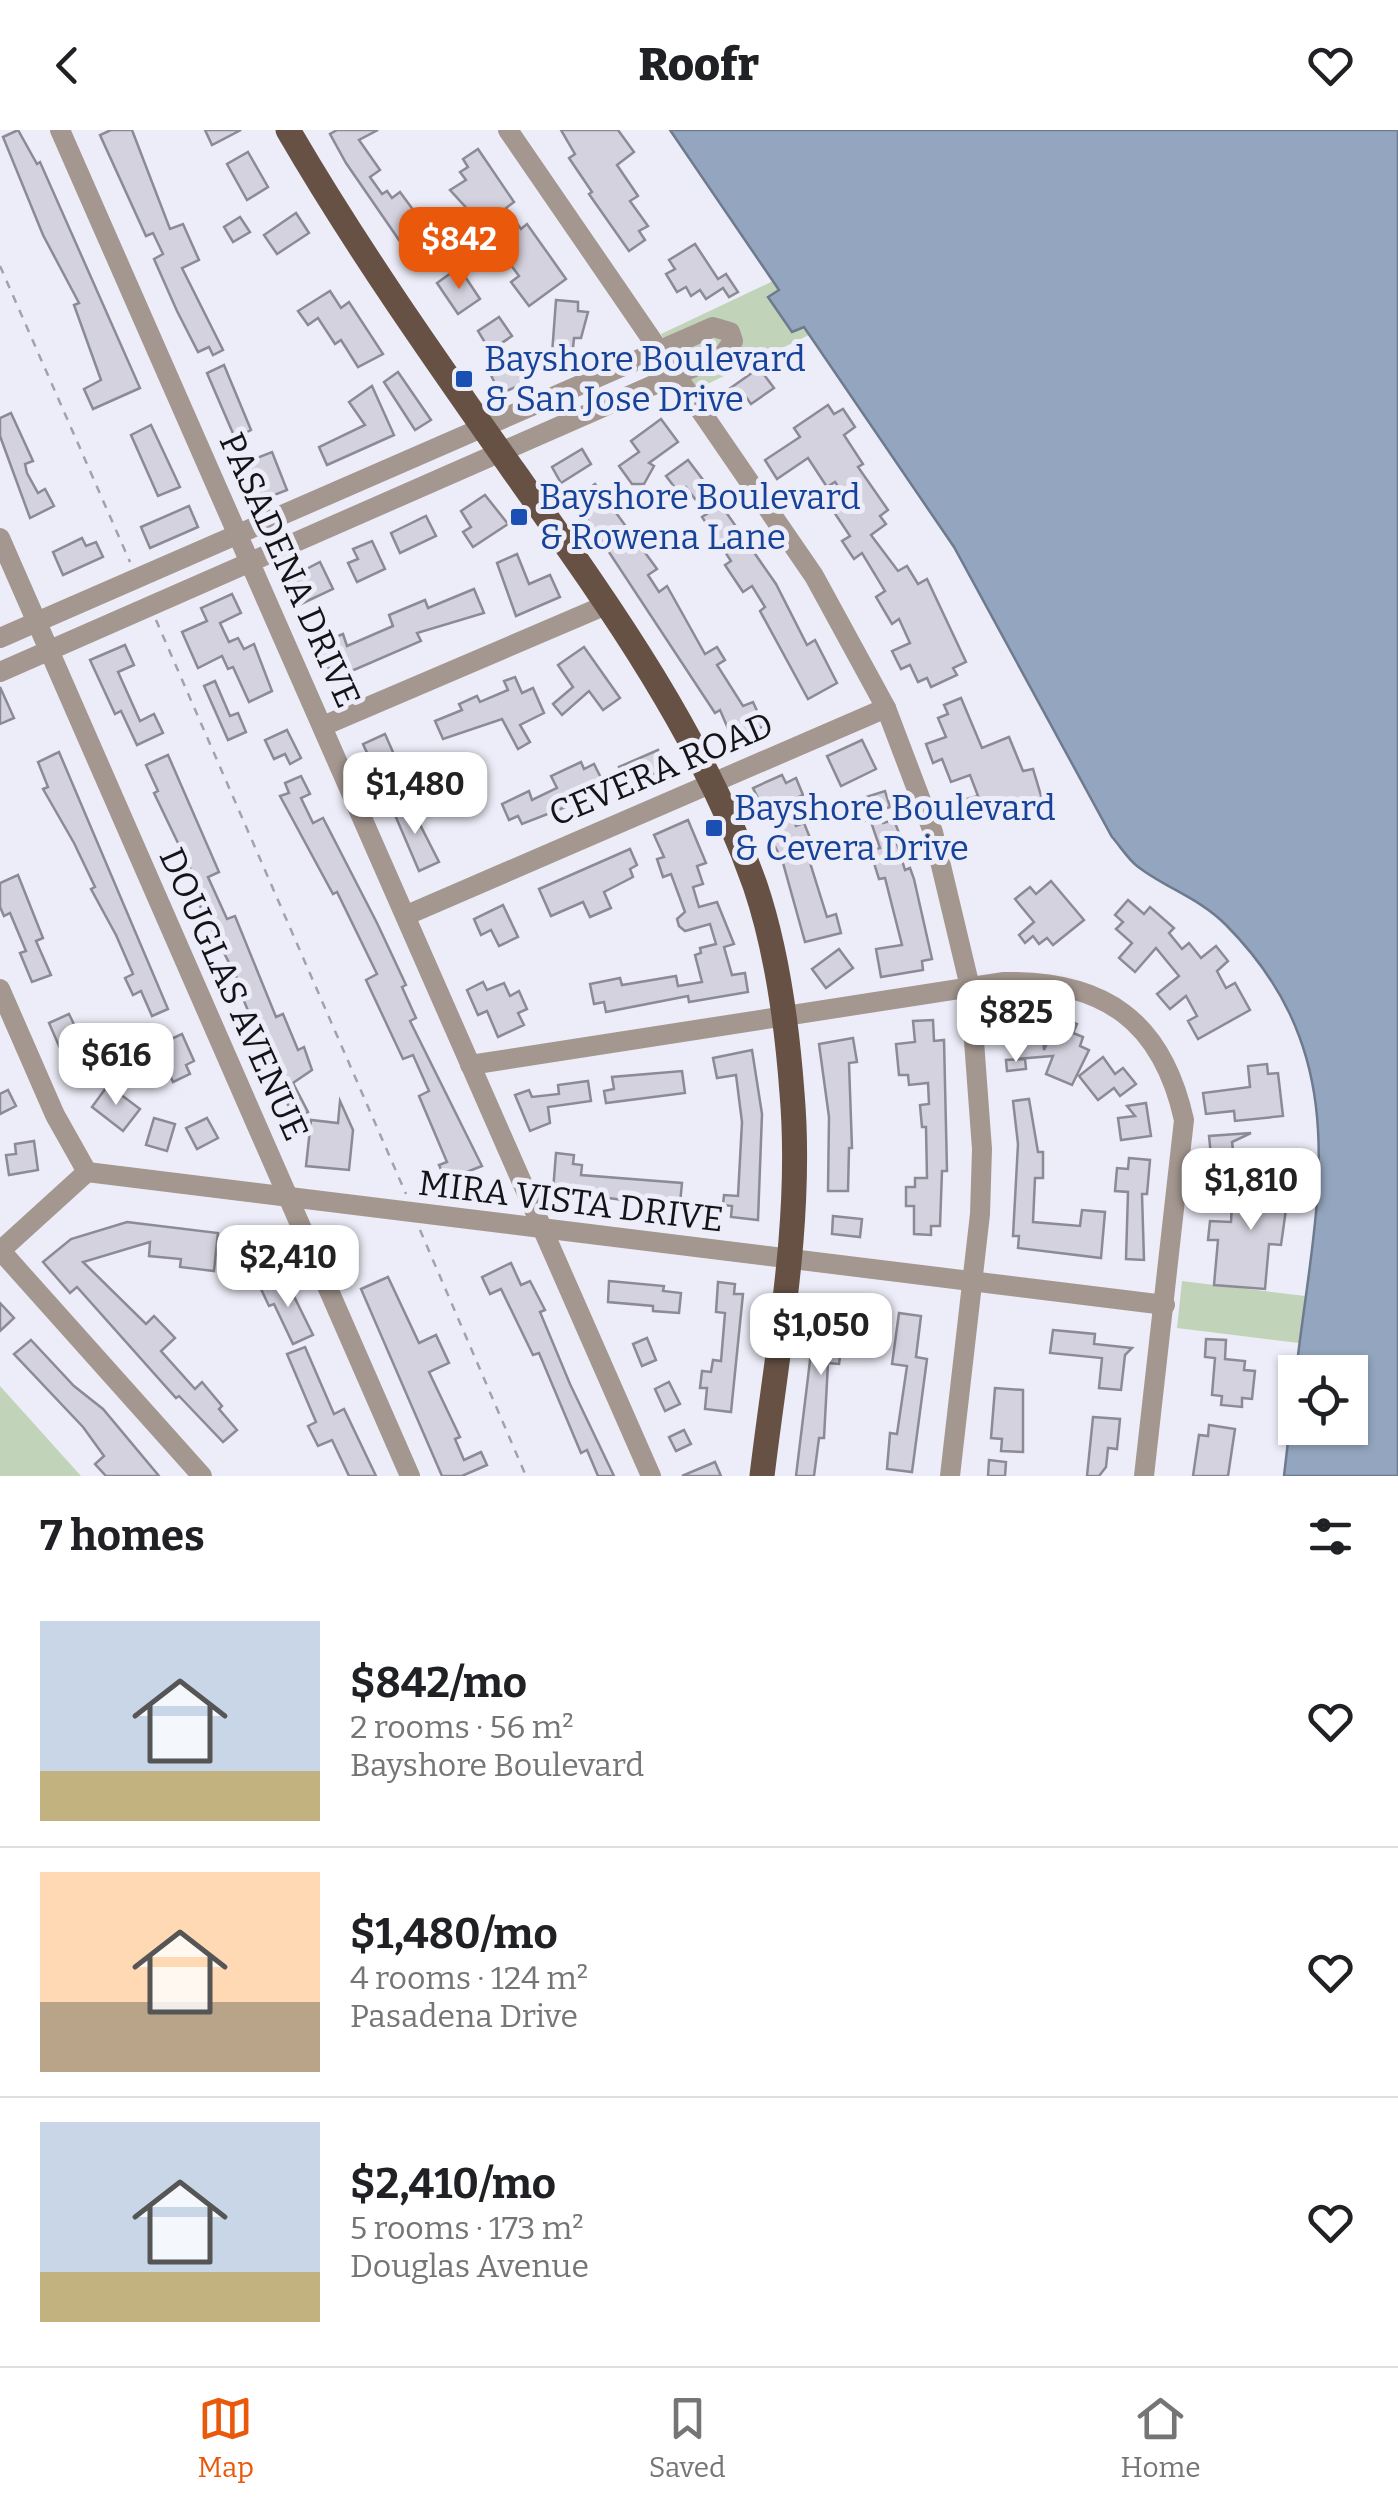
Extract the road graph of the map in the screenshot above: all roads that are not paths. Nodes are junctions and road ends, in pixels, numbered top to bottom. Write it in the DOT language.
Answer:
graph roads {
  1 [pos="60,130"];
  2 [pos="288,130"];
  3 [pos="508,130"];
  4 [pos="658,351"];
  5 [pos="675,376"];
  6 [pos="484,427"];
  7 [pos="501,453"];
  8 [pos="239,534"];
  9 [pos="0,538"];
  10 [pos="251,561"];
  11 [pos="606,605"];
  12 [pos="36,622"];
  13 [pos="0,638"];
  14 [pos="50,651"];
  15 [pos="0,672"];
  16 [pos="886,708"];
  17 [pos="323,726"];
  18 [pos="712,782"];
  19 [pos="407,915"];
  20 [pos="970,987"];
  21 [pos="0,989"];
  22 [pos="784,1016"];
  23 [pos="470,1065"];
  24 [pos="87,1172"];
  25 [pos="288,1200"];
  26 [pos="544,1230"];
  27 [pos="0,1251"];
  28 [pos="788,1260"];
  29 [pos="972,1281"];
  30 [pos="1164,1304"];
  31 [pos="202,1476"];
  32 [pos="410,1476"];
  33 [pos="650,1476"];
  34 [pos="762,1476"];
  35 [pos="950,1476"];
  36 [pos="1144,1476"];
  1 -- 8 [label="street, PASADENA DRIVE"];
  2 -- 6 [label="main road"];
  3 -- 4 [label="street"];
  4 -- 5 [label="street"];
  4 -- 5 [label="street"];
  4 -- 6 [label="street"];
  5 -- 7 [label="street"];
  5 -- 16 [label="street"];
  6 -- 7 [label="main road"];
  6 -- 8 [label="street"];
  7 -- 10 [label="street"];
  7 -- 11 [label="main road"];
  8 -- 10 [label="street, PASADENA DRIVE"];
  8 -- 12 [label="street"];
  9 -- 12 [label="street, DOUGLAS AVENUE"];
  10 -- 14 [label="street"];
  10 -- 17 [label="street, PASADENA DRIVE"];
  11 -- 17 [label="street"];
  11 -- 18 [label="main road"];
  12 -- 13 [label="street"];
  12 -- 14 [label="street, DOUGLAS AVENUE"];
  14 -- 15 [label="street"];
  14 -- 25 [label="street, DOUGLAS AVENUE"];
  16 -- 18 [label="street, CEVERA ROAD"];
  16 -- 20 [label="street"];
  17 -- 19 [label="street, PASADENA DRIVE"];
  18 -- 19 [label="street, CEVERA ROAD"];
  18 -- 22 [label="main road"];
  19 -- 23 [label="street, PASADENA DRIVE"];
  20 -- 22 [label="street"];
  20 -- 29 [label="street"];
  20 -- 30 [label="street"];
  21 -- 24 [label="street"];
  22 -- 23 [label="street"];
  22 -- 28 [label="main road"];
  23 -- 26 [label="street, PASADENA DRIVE"];
  24 -- 25 [label="street, MIRA VISTA DRIVE"];
  24 -- 27 [label="street"];
  25 -- 26 [label="street, MIRA VISTA DRIVE"];
  25 -- 32 [label="street, DOUGLAS AVENUE"];
  26 -- 28 [label="street, MIRA VISTA DRIVE"];
  26 -- 33 [label="street, PASADENA DRIVE"];
  27 -- 31 [label="street"];
  28 -- 29 [label="street, MIRA VISTA DRIVE"];
  28 -- 34 [label="main road"];
  29 -- 30 [label="street, MIRA VISTA DRIVE"];
  29 -- 35 [label="street"];
  30 -- 36 [label="street"];
}
